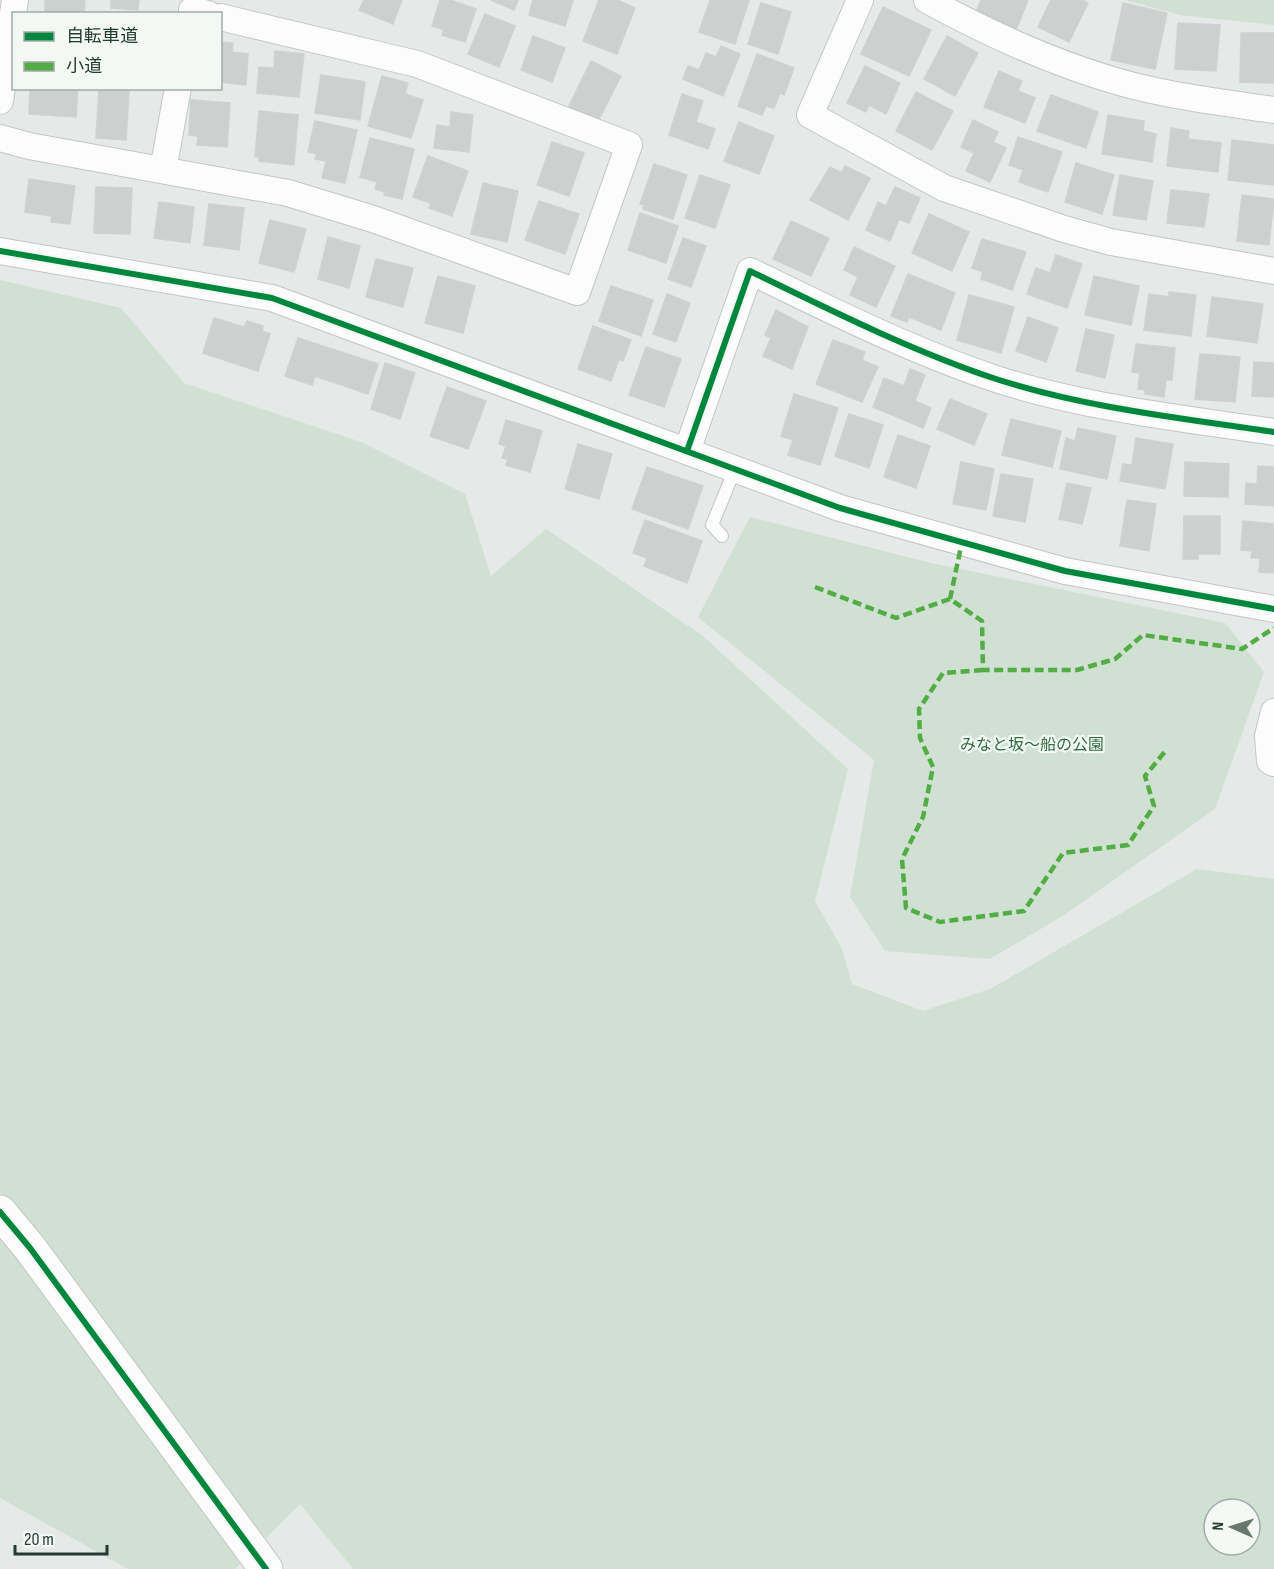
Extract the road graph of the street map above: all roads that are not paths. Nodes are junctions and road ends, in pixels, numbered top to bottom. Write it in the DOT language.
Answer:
graph roads {
  1 [pos="860,0"];
  2 [pos="927,0"];
  3 [pos="222,17"];
  4 [pos="12,20"];
  5 [pos="178,90"];
  6 [pos="0,101"];
  7 [pos="1274,110"];
  8 [pos="0,138"];
  9 [pos="163,170"];
  10 [pos="0,251"];
  11 [pos="1274,272"];
  12 [pos="1274,432"];
  13 [pos="687,451"];
  14 [pos="735,469"];
  15 [pos="722,536"];
  16 [pos="1274,609"];
  17 [pos="1274,712"];
  18 [pos="1274,763"];
  19 [pos="0,1212"];
  20 [pos="266,1569"];
  1 -- 11 [label="street"];
  2 -- 7 [label="street"];
  3 -- 9 [label="street"];
  4 -- 6 [label="street"];
  5 -- 9 [label="street"];
  8 -- 9 [label="street"];
  10 -- 13 [label="street"];
  12 -- 13 [label="street"];
  13 -- 14 [label="street"];
  14 -- 15 [label="lane"];
  14 -- 16 [label="street"];
  17 -- 18 [label="street"];
  19 -- 20 [label="street"];
}
